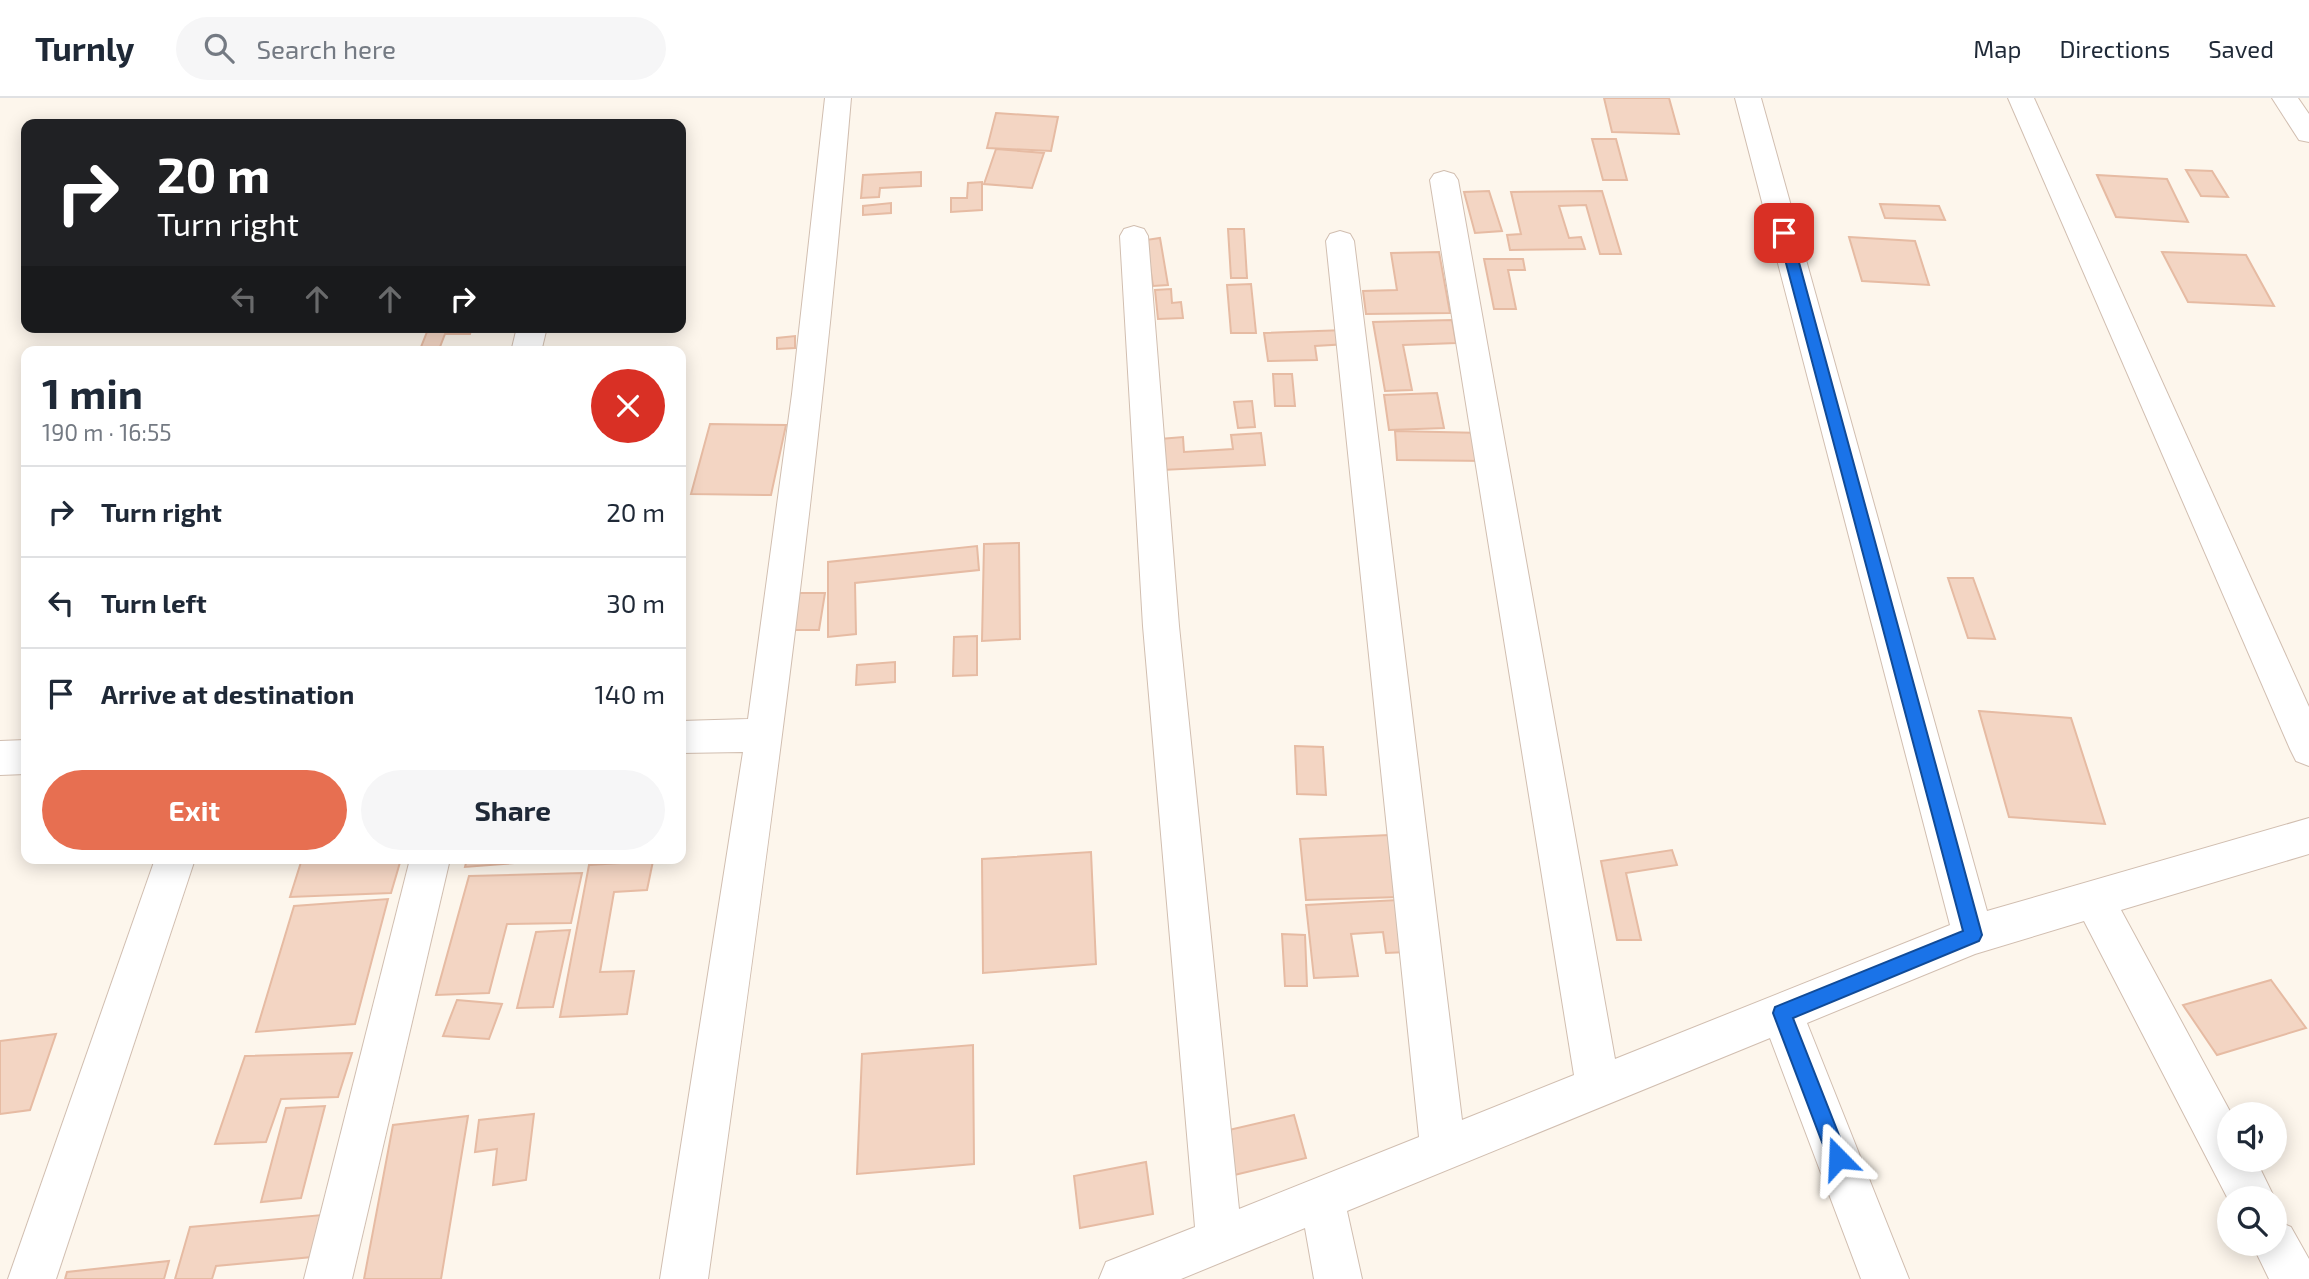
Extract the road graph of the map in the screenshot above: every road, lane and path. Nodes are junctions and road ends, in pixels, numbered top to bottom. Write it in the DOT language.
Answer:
graph roads {
  1 [pos="838,98"];
  2 [pos="1748,98"];
  3 [pos="2021,98"];
  4 [pos="2285,98"];
  5 [pos="2309,134"];
  6 [pos="1444,180"];
  7 [pos="1134,236"];
  8 [pos="1340,241"];
  9 [pos="765,735"];
  10 [pos="686,737"];
  11 [pos="2309,748"];
  12 [pos="2309,836"];
  13 [pos="173,864"];
  14 [pos="429,864"];
  15 [pos="2094,900"];
  16 [pos="1973,935"];
  17 [pos="1782,1013"];
  18 [pos="1598,1087"];
  19 [pos="2217,1134"];
  20 [pos="1443,1151"];
  21 [pos="1322,1200"];
  22 [pos="1219,1241"];
  23 [pos="2282,1256"];
  24 [pos="33,1279"];
  25 [pos="328,1279"];
  26 [pos="684,1279"];
  27 [pos="1123,1279"];
  28 [pos="1338,1279"];
  29 [pos="1885,1279"];
  30 [pos="2294,1279"];
  1 -- 9 [label="street"];
  2 -- 16 [label="street"];
  3 -- 11 [label="street"];
  4 -- 5 [label="street"];
  6 -- 18 [label="street"];
  7 -- 22 [label="street"];
  8 -- 20 [label="street"];
  9 -- 10 [label="street"];
  9 -- 26 [label="street"];
  12 -- 15 [label="street"];
  13 -- 24 [label="street"];
  14 -- 25 [label="street"];
  15 -- 16 [label="street"];
  15 -- 19 [label="street"];
  16 -- 17 [label="street"];
  17 -- 18 [label="street"];
  17 -- 29 [label="street"];
  18 -- 20 [label="street"];
  20 -- 21 [label="street"];
  21 -- 22 [label="street"];
  21 -- 28 [label="street"];
  22 -- 27 [label="street"];
  23 -- 30 [label="street"];
}
